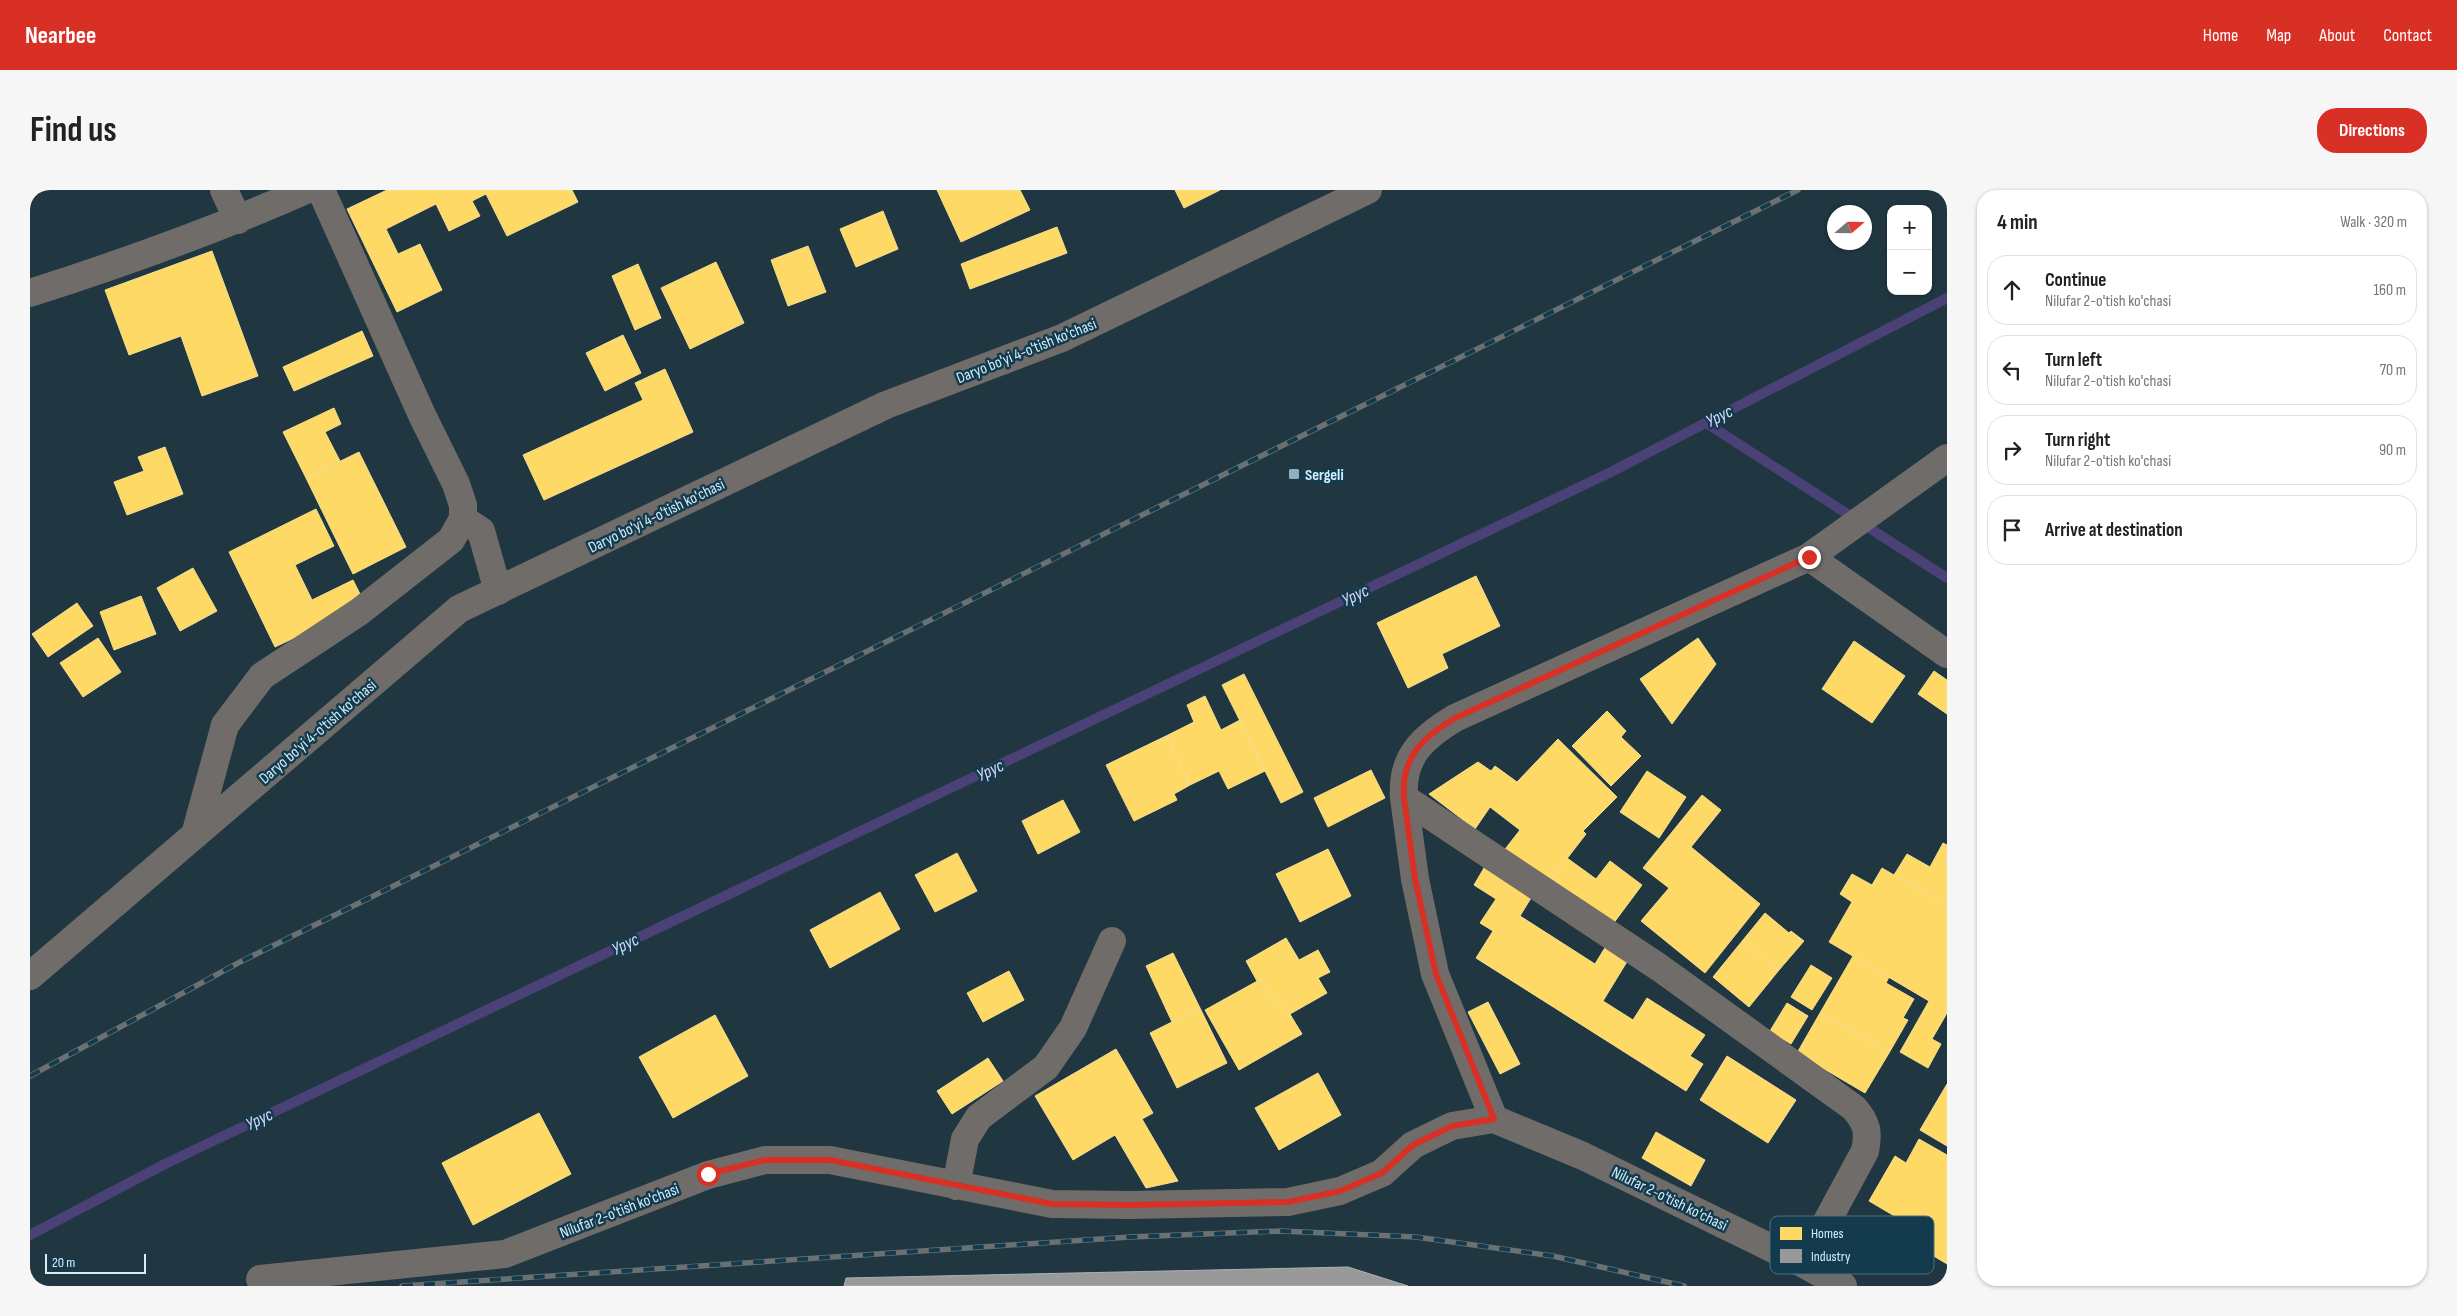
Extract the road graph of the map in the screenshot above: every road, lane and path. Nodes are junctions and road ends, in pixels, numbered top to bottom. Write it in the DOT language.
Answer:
graph roads {
  1 [pos="224,190"];
  2 [pos="306,190"];
  3 [pos="321,190"];
  4 [pos="1368,190"];
  5 [pos="238,220"];
  6 [pos="30,293"];
  7 [pos="1947,458"];
  8 [pos="463,519"];
  9 [pos="1809,557"];
  10 [pos="498,591"];
  11 [pos="1947,654"];
  12 [pos="1404,798"];
  13 [pos="195,835"];
  14 [pos="1112,941"];
  15 [pos="30,976"];
  16 [pos="1494,1119"];
  17 [pos="956,1186"];
  18 [pos="1830,1216"];
  19 [pos="1770,1247"];
  20 [pos="1822,1274"];
  21 [pos="260,1279"];
  22 [pos="1843,1286"];
  1 -- 5 [label="street"];
  2 -- 5 [label="street"];
  3 -- 8 [label="street"];
  4 -- 10 [label="street, Daryo bo'yi 4-o'tish ko'chasi"];
  5 -- 6 [label="street"];
  7 -- 9 [label="street"];
  8 -- 10 [label="street"];
  8 -- 13 [label="street"];
  9 -- 11 [label="street"];
  9 -- 12 [label="street"];
  10 -- 13 [label="street, Daryo bo'yi 4-o'tish ko'chasi"];
  12 -- 16 [label="street"];
  12 -- 18 [label="street"];
  13 -- 15 [label="street, Daryo bo'yi 4-o'tish ko'chasi"];
  14 -- 17 [label="street"];
  16 -- 17 [label="street, Nilufar 2-o'tish ko'chasi"];
  16 -- 19 [label="street, Nilufar 2-o'tish ko'chasi"];
  17 -- 21 [label="street, Nilufar 2-o'tish ko'chasi"];
  20 -- 22 [label="street, Nilufar 2-o'tish ko'chasi"];
}
